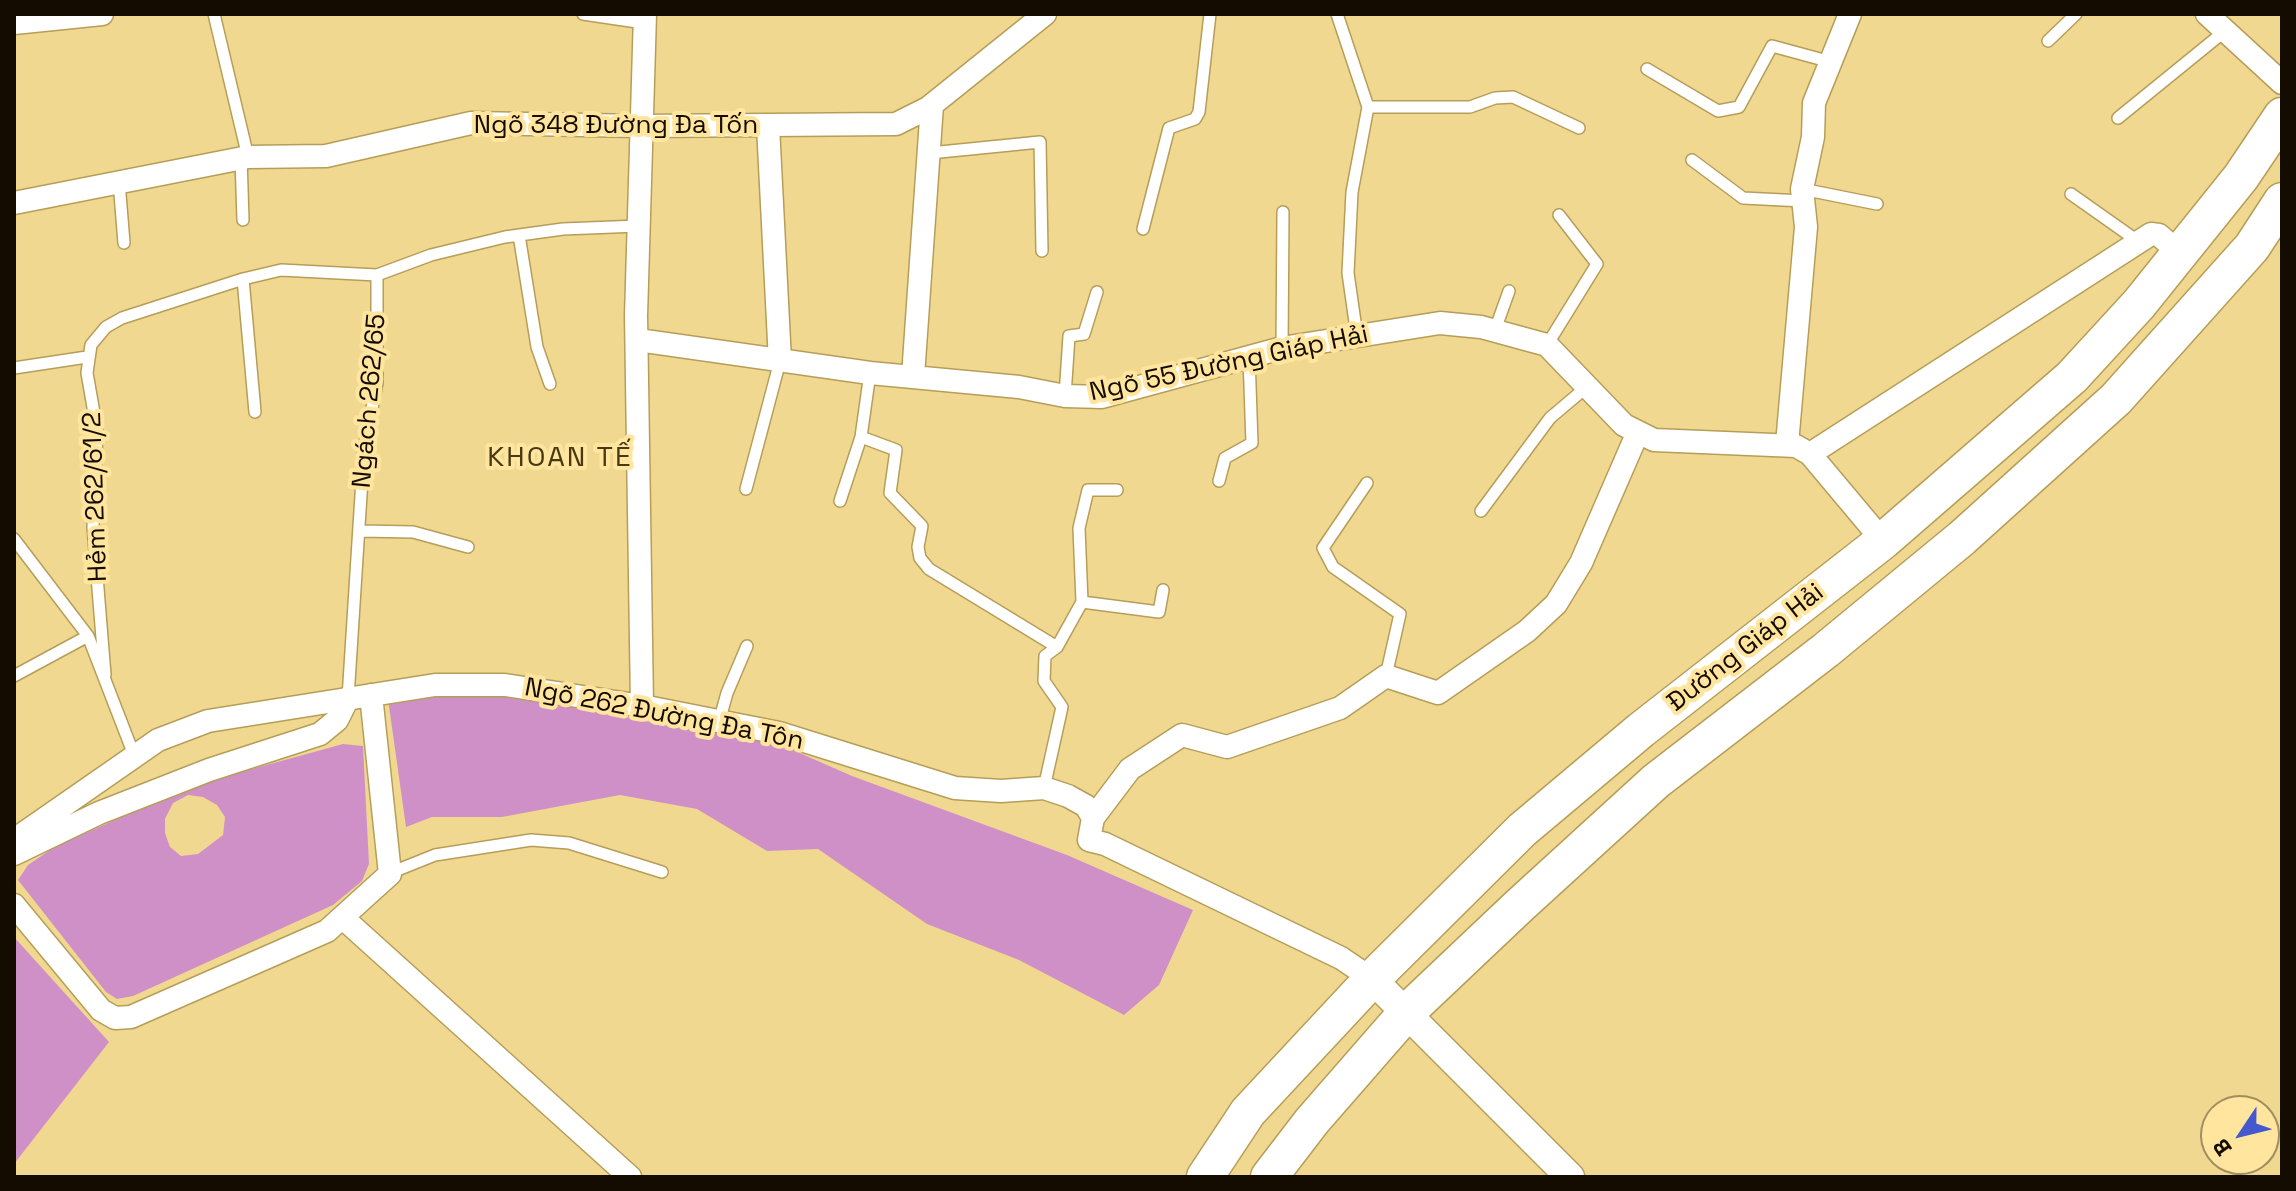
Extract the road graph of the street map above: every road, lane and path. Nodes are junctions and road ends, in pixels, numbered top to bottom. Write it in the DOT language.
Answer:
graph roads {
  1 [pos="102,14"];
  2 [pos="214,14"];
  3 [pos="583,14"];
  4 [pos="1045,14"];
  5 [pos="1210,14"];
  6 [pos="1337,14"];
  7 [pos="1850,14"];
  8 [pos="2076,14"];
  9 [pos="2207,14"];
  10 [pos="644,18"];
  11 [pos="14,23"];
  12 [pos="2225,31"];
  13 [pos="2048,41"];
  14 [pos="1831,62"];
  15 [pos="1647,69"];
  16 [pos="2282,83"];
  17 [pos="932,105"];
  18 [pos="1368,107"];
  19 [pos="2282,116"];
  20 [pos="2118,118"];
  21 [pos="641,126"];
  22 [pos="768,126"];
  23 [pos="1579,128"];
  24 [pos="930,153"];
  25 [pos="245,157"];
  26 [pos="1692,160"];
  27 [pos="119,181"];
  28 [pos="2071,194"];
  29 [pos="1802,195"];
  30 [pos="2282,201"];
  31 [pos="14,203"];
  32 [pos="1877,204"];
  33 [pos="1283,212"];
  34 [pos="1559,215"];
  35 [pos="243,220"];
  36 [pos="638,226"];
  37 [pos="1143,229"];
  38 [pos="519,235"];
  39 [pos="2139,242"];
  40 [pos="124,243"];
  41 [pos="1042,251"];
  42 [pos="2178,252"];
  43 [pos="377,275"];
  44 [pos="243,279"];
  45 [pos="1509,291"];
  46 [pos="1097,292"];
  47 [pos="1495,330"];
  48 [pos="1357,336"];
  49 [pos="638,340"];
  50 [pos="1547,345"];
  51 [pos="1282,348"];
  52 [pos="87,357"];
  53 [pos="1249,357"];
  54 [pos="780,361"];
  55 [pos="14,368"];
  56 [pos="870,373"];
  57 [pos="913,376"];
  58 [pos="550,384"];
  59 [pos="1589,384"];
  60 [pos="1065,396"];
  61 [pos="255,412"];
  62 [pos="1638,432"];
  63 [pos="861,437"];
  64 [pos="1787,444"];
  65 [pos="1985,453"];
  66 [pos="1810,454"];
  67 [pos="1219,481"];
  68 [pos="1367,483"];
  69 [pos="2020,487"];
  70 [pos="746,489"];
  71 [pos="1117,490"];
  72 [pos="840,501"];
  73 [pos="1481,511"];
  74 [pos="361,531"];
  75 [pos="1883,541"];
  76 [pos="15,543"];
  77 [pos="468,547"];
  78 [pos="1163,590"];
  79 [pos="1082,602"];
  80 [pos="1794,611"];
  81 [pos="88,636"];
  82 [pos="747,646"];
  83 [pos="1057,647"];
  84 [pos="1826,650"];
  85 [pos="105,675"];
  86 [pos="14,676"];
  87 [pos="1386,676"];
  88 [pos="371,695"];
  89 [pos="348,698"];
  90 [pos="642,706"];
  91 [pos="719,723"];
  92 [pos="134,755"];
  93 [pos="1044,788"];
  94 [pos="1093,818"];
  95 [pos="14,840"];
  96 [pos="14,854"];
  97 [pos="662,872"];
  98 [pos="390,874"];
  99 [pos="14,905"];
  100 [pos="343,918"];
  101 [pos="1372,979"];
  102 [pos="1407,1012"];
  103 [pos="630,1177"];
  104 [pos="1205,1177"];
  105 [pos="1269,1177"];
  106 [pos="1570,1177"];
  1 -- 11 [label="street"];
  2 -- 25 [label="lane"];
  3 -- 10 [label="lane"];
  4 -- 17 [label="street, Ngõ 348 Đường Đa Tốn"];
  5 -- 37 [label="lane"];
  6 -- 18 [label="lane"];
  7 -- 14 [label="street"];
  8 -- 13 [label="lane"];
  9 -- 12 [label="street"];
  10 -- 21 [label="street"];
  12 -- 16 [label="street"];
  12 -- 20 [label="lane"];
  14 -- 15 [label="lane"];
  14 -- 29 [label="street"];
  17 -- 22 [label="street, Ngõ 348 Đường Đa Tốn"];
  17 -- 24 [label="street"];
  18 -- 23 [label="lane"];
  18 -- 48 [label="lane"];
  19 -- 42 [label="highway, Đường Giáp Hải"];
  21 -- 22 [label="street, Ngõ 348 Đường Đa Tốn"];
  21 -- 25 [label="street, Ngõ 348 Đường Đa Tốn"];
  21 -- 36 [label="street"];
  22 -- 54 [label="street"];
  24 -- 41 [label="lane"];
  24 -- 57 [label="street"];
  25 -- 27 [label="street, Ngõ 348 Đường Đa Tốn"];
  25 -- 35 [label="lane"];
  26 -- 29 [label="lane"];
  27 -- 31 [label="street, Ngõ 348 Đường Đa Tốn"];
  27 -- 40 [label="lane"];
  28 -- 39 [label="lane"];
  29 -- 32 [label="lane"];
  29 -- 64 [label="street"];
  30 -- 69 [label="highway, Đường Giáp Hải"];
  33 -- 51 [label="lane"];
  34 -- 50 [label="lane"];
  36 -- 38 [label="lane, Ngách 262/65"];
  36 -- 49 [label="street"];
  38 -- 43 [label="lane, Ngách 262/65"];
  38 -- 58 [label="lane"];
  39 -- 42 [label="street"];
  39 -- 66 [label="street"];
  42 -- 65 [label="highway, Đường Giáp Hải"];
  43 -- 44 [label="lane"];
  43 -- 74 [label="lane, Ngách 262/65"];
  44 -- 52 [label="lane"];
  44 -- 61 [label="lane"];
  45 -- 47 [label="lane"];
  46 -- 60 [label="lane"];
  47 -- 48 [label="street, Ngõ 55 Đường Giáp Hải"];
  47 -- 50 [label="street, Ngõ 55 Đường Giáp Hải"];
  48 -- 51 [label="street, Ngõ 55 Đường Giáp Hải"];
  49 -- 54 [label="street, Ngõ 55 Đường Giáp Hải"];
  49 -- 90 [label="street"];
  50 -- 59 [label="street, Ngõ 55 Đường Giáp Hải"];
  51 -- 53 [label="street, Ngõ 55 Đường Giáp Hải"];
  52 -- 55 [label="lane"];
  52 -- 85 [label="lane, Hẻm 262/61/2"];
  53 -- 60 [label="street, Ngõ 55 Đường Giáp Hải"];
  53 -- 67 [label="lane"];
  54 -- 56 [label="street, Ngõ 55 Đường Giáp Hải"];
  54 -- 70 [label="lane"];
  56 -- 57 [label="street, Ngõ 55 Đường Giáp Hải"];
  56 -- 63 [label="lane"];
  57 -- 60 [label="street, Ngõ 55 Đường Giáp Hải"];
  59 -- 62 [label="street, Ngõ 55 Đường Giáp Hải"];
  59 -- 73 [label="lane"];
  62 -- 64 [label="street, Ngõ 55 Đường Giáp Hải"];
  62 -- 87 [label="street"];
  63 -- 72 [label="lane"];
  63 -- 83 [label="lane"];
  64 -- 66 [label="street, Ngõ 55 Đường Giáp Hải"];
  65 -- 69 [label="highway"];
  65 -- 75 [label="highway, Đường Giáp Hải"];
  66 -- 75 [label="street, Ngõ 55 Đường Giáp Hải"];
  68 -- 87 [label="lane"];
  69 -- 84 [label="highway, Đường Giáp Hải"];
  71 -- 79 [label="lane"];
  74 -- 77 [label="lane"];
  74 -- 89 [label="lane, Ngách 262/65"];
  75 -- 80 [label="highway, Đường Giáp Hải"];
  76 -- 81 [label="lane"];
  78 -- 79 [label="lane"];
  79 -- 83 [label="lane"];
  80 -- 84 [label="highway"];
  80 -- 101 [label="highway, Đường Giáp Hải"];
  81 -- 85 [label="lane"];
  81 -- 86 [label="lane"];
  82 -- 91 [label="lane"];
  83 -- 93 [label="lane"];
  84 -- 102 [label="highway, Đường Giáp Hải"];
  85 -- 92 [label="lane"];
  87 -- 94 [label="street"];
  88 -- 89 [label="street, Ngõ 262 Đường Đa Tôn"];
  88 -- 90 [label="street, Ngõ 262 Đường Đa Tôn"];
  88 -- 98 [label="street"];
  89 -- 92 [label="street, Ngõ 262 Đường Đa Tôn"];
  89 -- 96 [label="street"];
  90 -- 91 [label="street, Ngõ 262 Đường Đa Tôn"];
  91 -- 93 [label="street, Ngõ 262 Đường Đa Tôn"];
  92 -- 95 [label="street, Ngõ 262 Đường Đa Tôn"];
  93 -- 94 [label="street, Ngõ 262 Đường Đa Tôn"];
  94 -- 101 [label="street, Ngõ 262 Đường Đa Tôn"];
  97 -- 98 [label="lane"];
  98 -- 100 [label="street"];
  99 -- 100 [label="street"];
  100 -- 103 [label="street"];
  101 -- 102 [label="street"];
  101 -- 104 [label="highway, Đường Giáp Hải"];
  102 -- 105 [label="highway, Đường Giáp Hải"];
  102 -- 106 [label="street"];
}
